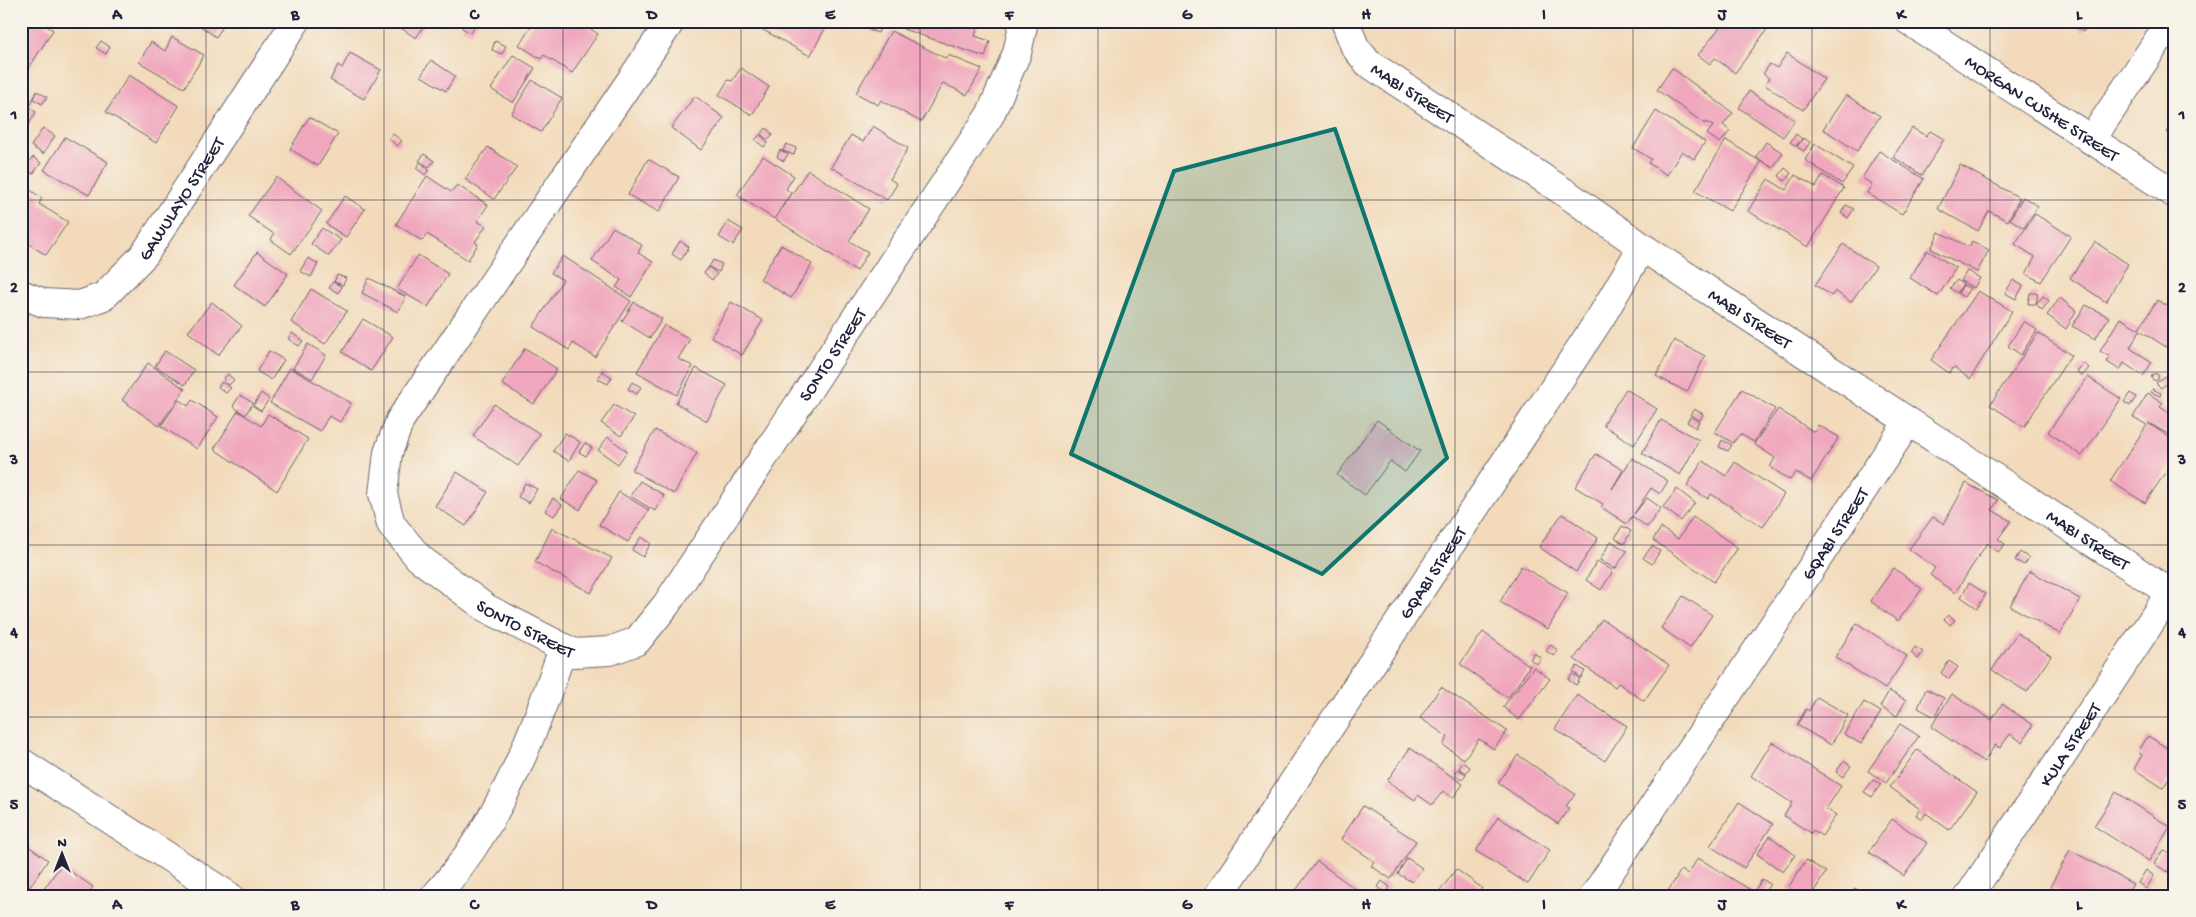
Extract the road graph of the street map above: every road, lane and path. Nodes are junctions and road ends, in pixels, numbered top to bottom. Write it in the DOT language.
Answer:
graph roads {
  1 [pos="296,21"];
  2 [pos="671,21"];
  3 [pos="1024,21"];
  4 [pos="1345,21"];
  5 [pos="1909,21"];
  6 [pos="2171,21"];
  7 [pos="2091,140"];
  8 [pos="2175,194"];
  9 [pos="1642,247"];
  10 [pos="21,294"];
  11 [pos="1908,422"];
  12 [pos="2172,594"];
  13 [pos="563,648"];
  14 [pos="21,762"];
  15 [pos="228,896"];
  16 [pos="436,896"];
  17 [pos="1218,896"];
  18 [pos="1594,896"];
  19 [pos="1969,896"];
  1 -- 10 [label="street, GAWULAYO STREET"];
  2 -- 13 [label="street, SONTO STREET"];
  3 -- 13 [label="street, SONTO STREET"];
  4 -- 9 [label="street, MABI STREET"];
  5 -- 7 [label="street, MORGAN CUSHE STREET"];
  6 -- 7 [label="street"];
  7 -- 8 [label="street, MORGAN CUSHE STREET"];
  9 -- 11 [label="street, MABI STREET"];
  9 -- 17 [label="street, GQABI STREET"];
  11 -- 12 [label="street, MABI STREET"];
  11 -- 18 [label="street, GQABI STREET"];
  12 -- 19 [label="street, KULA STREET"];
  13 -- 16 [label="street"];
  14 -- 15 [label="street"];
}
